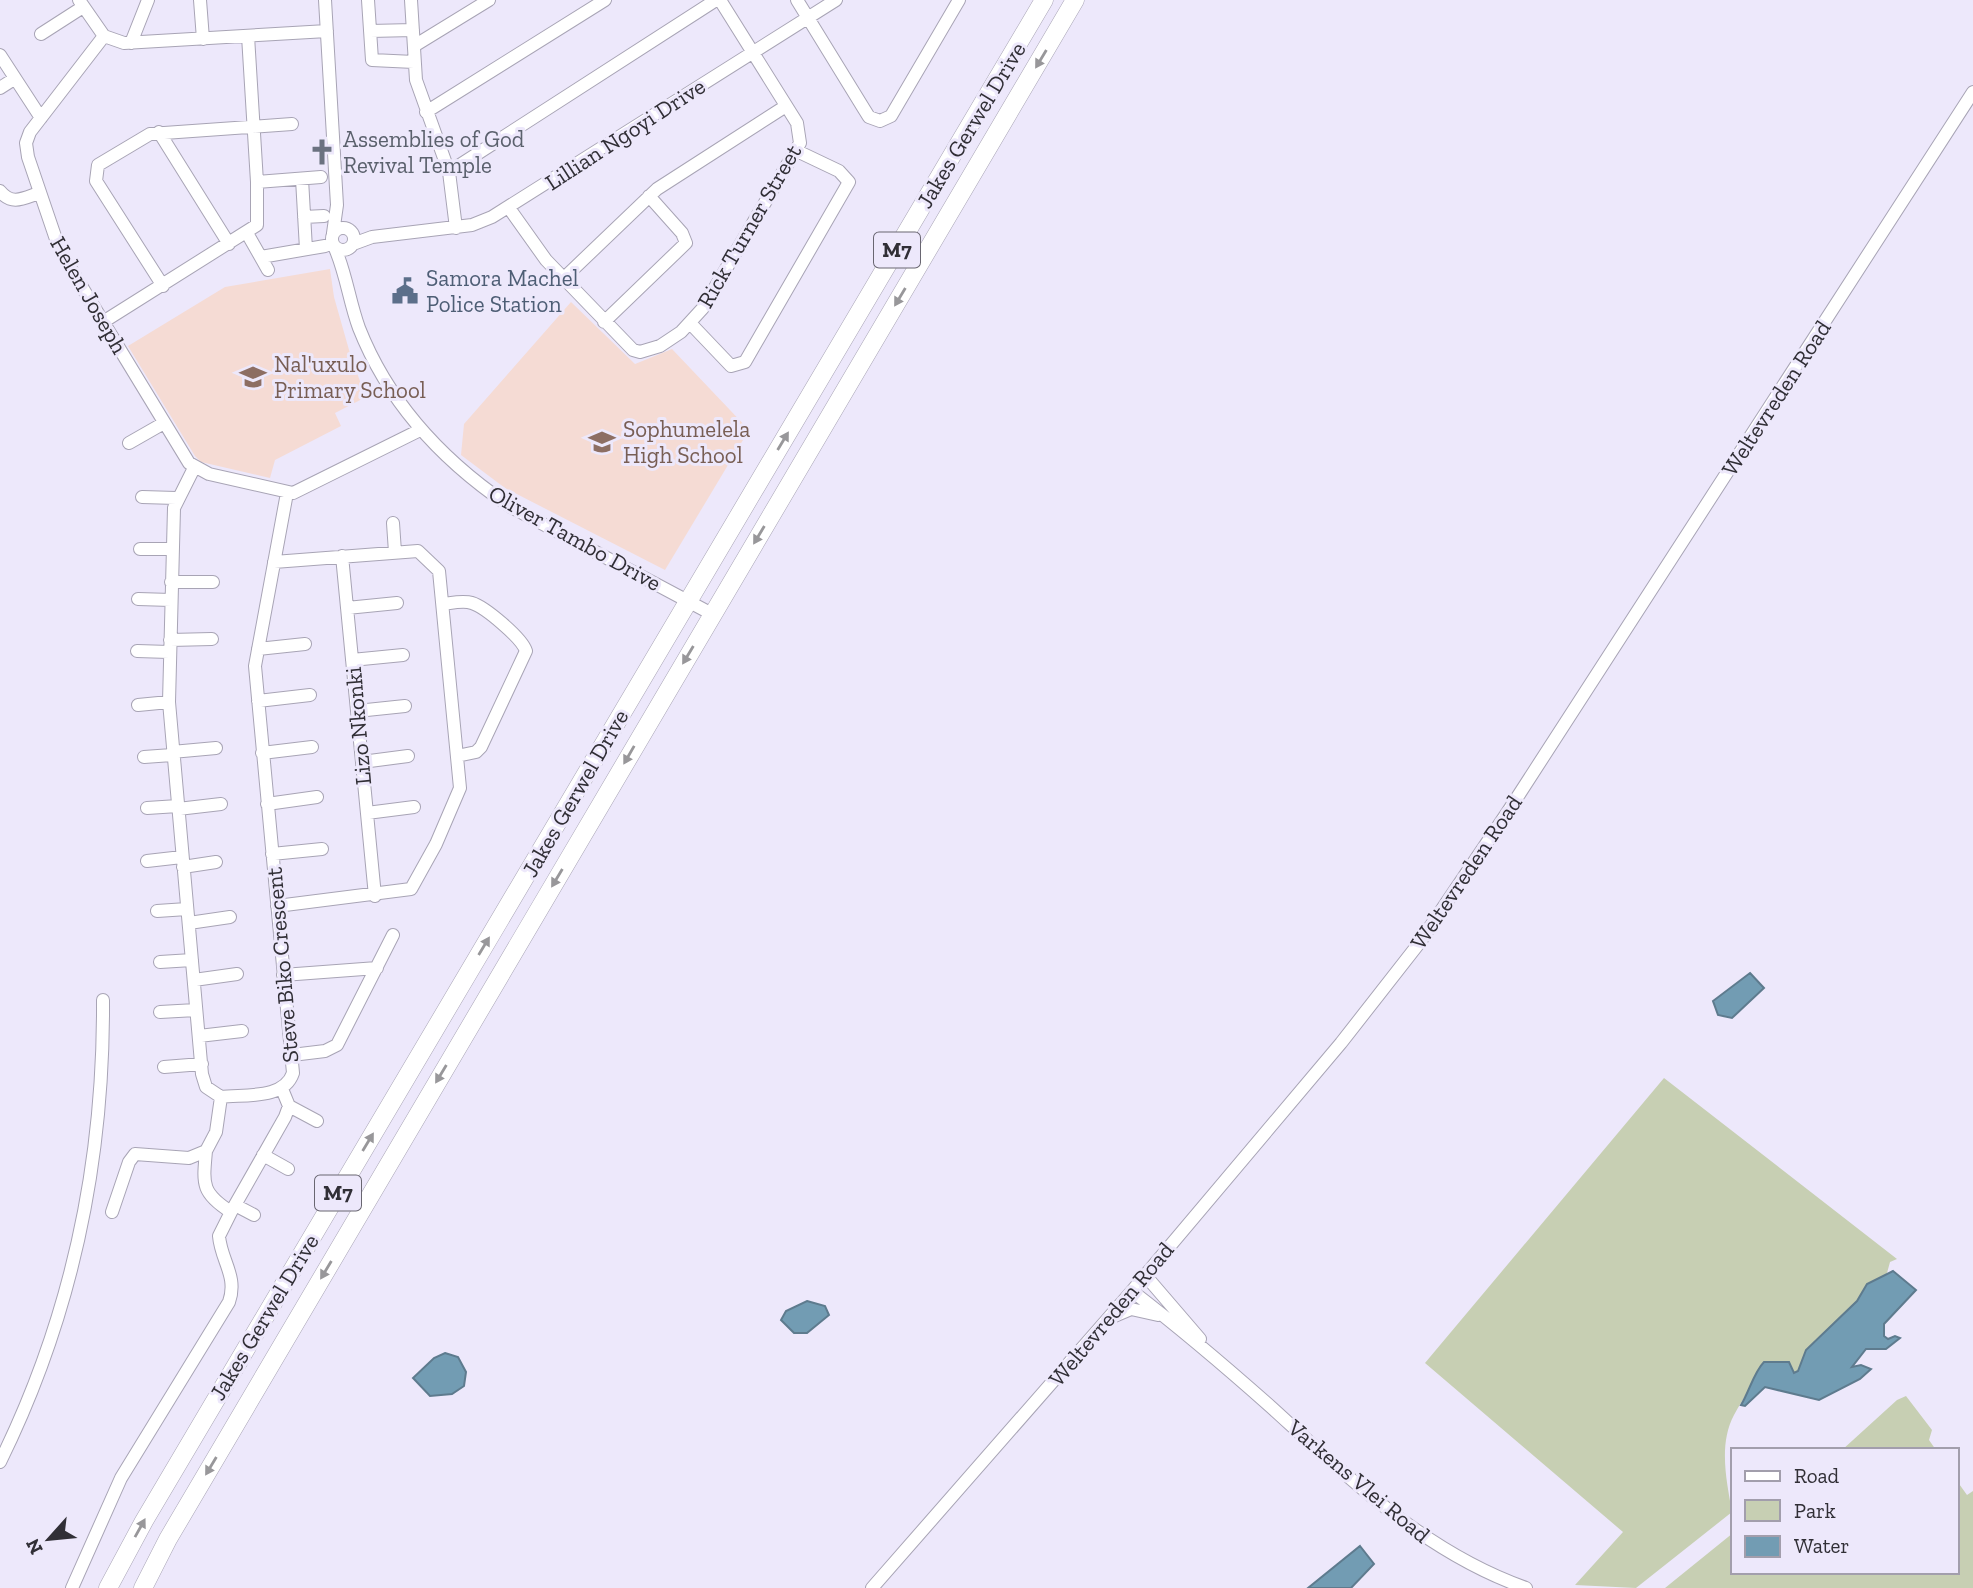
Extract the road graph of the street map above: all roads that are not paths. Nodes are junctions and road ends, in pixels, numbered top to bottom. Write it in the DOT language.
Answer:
graph roads {
  1 [pos="148,0"];
  2 [pos="200,0"];
  3 [pos="325,0"];
  4 [pos="368,0"];
  5 [pos="411,0"];
  6 [pos="489,0"];
  7 [pos="605,0"];
  8 [pos="718,0"];
  9 [pos="797,0"];
  10 [pos="836,0"];
  11 [pos="960,0"];
  12 [pos="1044,0"];
  13 [pos="1075,0"];
  14 [pos="81,3"];
  15 [pos="808,18"];
  16 [pos="413,30"];
  17 [pos="327,31"];
  18 [pos="370,31"];
  19 [pos="41,34"];
  20 [pos="104,36"];
  21 [pos="248,36"];
  22 [pos="203,39"];
  23 [pos="131,43"];
  24 [pos="414,46"];
  25 [pos="753,52"];
  26 [pos="0,55"];
  27 [pos="414,62"];
  28 [pos="14,79"];
  29 [pos="0,88"];
  30 [pos="1973,92"];
  31 [pos="786,106"];
  32 [pos="426,112"];
  33 [pos="41,118"];
  34 [pos="292,124"];
  35 [pos="253,126"];
  36 [pos="159,132"];
  37 [pos="797,151"];
  38 [pos="449,172"];
  39 [pos="321,177"];
  40 [pos="302,178"];
  41 [pos="257,182"];
  42 [pos="0,191"];
  43 [pos="40,194"];
  44 [pos="649,196"];
  45 [pos="337,205"];
  46 [pos="509,208"];
  47 [pos="324,216"];
  48 [pos="304,217"];
  49 [pos="456,228"];
  50 [pos="247,233"];
  51 [pos="351,238"];
  52 [pos="331,242"];
  53 [pos="229,244"];
  54 [pos="306,249"];
  55 [pos="261,257"];
  56 [pos="268,270"];
  57 [pos="344,273"];
  58 [pos="564,279"];
  59 [pos="163,286"];
  60 [pos="103,321"];
  61 [pos="604,322"];
  62 [pos="690,323"];
  63 [pos="164,423"];
  64 [pos="421,430"];
  65 [pos="129,443"];
  66 [pos="194,468"];
  67 [pos="287,493"];
  68 [pos="142,497"];
  69 [pos="176,498"];
  70 [pos="393,523"];
  71 [pos="140,549"];
  72 [pos="172,549"];
  73 [pos="395,552"];
  74 [pos="342,556"];
  75 [pos="274,562"];
  76 [pos="171,582"];
  77 [pos="213,582"];
  78 [pos="138,599"];
  79 [pos="171,600"];
  80 [pos="687,601"];
  81 [pos="397,603"];
  82 [pos="443,604"];
  83 [pos="347,608"];
  84 [pos="712,614"];
  85 [pos="212,639"];
  86 [pos="305,644"];
  87 [pos="170,646"];
  88 [pos="258,649"];
  89 [pos="137,651"];
  90 [pos="403,655"];
  91 [pos="352,660"];
  92 [pos="310,695"];
  93 [pos="258,701"];
  94 [pos="169,702"];
  95 [pos="138,705"];
  96 [pos="405,706"];
  97 [pos="357,711"];
  98 [pos="312,747"];
  99 [pos="216,748"];
  100 [pos="262,753"];
  101 [pos="172,754"];
  102 [pos="408,755"];
  103 [pos="457,756"];
  104 [pos="144,757"];
  105 [pos="362,762"];
  106 [pos="317,797"];
  107 [pos="221,804"];
  108 [pos="267,804"];
  109 [pos="178,807"];
  110 [pos="414,807"];
  111 [pos="148,808"];
  112 [pos="367,813"];
  113 [pos="322,849"];
  114 [pos="272,854"];
  115 [pos="147,861"];
  116 [pos="183,862"];
  117 [pos="216,862"];
  118 [pos="375,896"];
  119 [pos="277,906"];
  120 [pos="187,909"];
  121 [pos="157,911"];
  122 [pos="230,917"];
  123 [pos="189,923"];
  124 [pos="393,935"];
  125 [pos="192,960"];
  126 [pos="160,962"];
  127 [pos="377,968"];
  128 [pos="237,974"];
  129 [pos="283,975"];
  130 [pos="194,980"];
  131 [pos="103,1000"];
  132 [pos="196,1010"];
  133 [pos="160,1013"];
  134 [pos="242,1031"];
  135 [pos="199,1036"];
  136 [pos="292,1055"];
  137 [pos="202,1064"];
  138 [pos="164,1067"];
  139 [pos="282,1088"];
  140 [pos="221,1097"];
  141 [pos="289,1106"];
  142 [pos="317,1121"];
  143 [pos="206,1151"];
  144 [pos="263,1155"];
  145 [pos="288,1169"];
  146 [pos="228,1207"];
  147 [pos="112,1212"];
  148 [pos="254,1215"];
  149 [pos="1145,1275"];
  150 [pos="1132,1291"];
  151 [pos="1108,1319"];
  152 [pos="1168,1319"];
  153 [pos="1208,1350"];
  154 [pos="0,1462"];
  155 [pos="72,1588"];
  156 [pos="108,1588"];
  157 [pos="143,1588"];
  158 [pos="872,1588"];
  159 [pos="1526,1588"];
  1 -- 23 [label="street"];
  2 -- 22 [label="street"];
  3 -- 17 [label="street, Oliver Tambo Drive"];
  4 -- 18 [label="street"];
  5 -- 16 [label="street"];
  6 -- 24 [label="street"];
  7 -- 32 [label="street"];
  8 -- 25 [label="street, Rick Turner Street"];
  8 -- 38 [label="street"];
  9 -- 15 [label="street"];
  10 -- 15 [label="street, Lillian Ngoyi Drive"];
  11 -- 15 [label="street"];
  80 -- 12 [label="highway, Jakes Gerwel Drive / M7, one-way"];
  13 -- 84 [label="highway, Jakes Gerwel Drive / M7, one-way"];
  14 -- 19 [label="street"];
  14 -- 20 [label="street"];
  15 -- 25 [label="street, Lillian Ngoyi Drive"];
  16 -- 18 [label="street"];
  16 -- 24 [label="street"];
  17 -- 21 [label="street"];
  17 -- 45 [label="street, Oliver Tambo Drive"];
  18 -- 27 [label="street"];
  20 -- 23 [label="street"];
  20 -- 33 [label="street, Helen Joseph"];
  21 -- 22 [label="street"];
  21 -- 35 [label="street"];
  22 -- 23 [label="street"];
  24 -- 27 [label="street"];
  25 -- 31 [label="street, Rick Turner Street"];
  25 -- 46 [label="street, Lillian Ngoyi Drive"];
  26 -- 28 [label="street"];
  27 -- 32 [label="street"];
  28 -- 29 [label="street"];
  28 -- 33 [label="street"];
  30 -- 149 [label="street, Weltevreden Road"];
  31 -- 37 [label="street, Rick Turner Street"];
  31 -- 44 [label="street"];
  32 -- 38 [label="street"];
  33 -- 43 [label="street, Helen Joseph"];
  34 -- 35 [label="street"];
  35 -- 36 [label="street"];
  35 -- 41 [label="street"];
  36 -- 53 [label="street"];
  36 -- 59 [label="street"];
  37 -- 62 [label="street, Rick Turner Street"];
  37 -- 62 [label="street"];
  38 -- 49 [label="street"];
  39 -- 40 [label="street"];
  40 -- 41 [label="street"];
  40 -- 48 [label="street"];
  41 -- 50 [label="street"];
  42 -- 43 [label="street"];
  43 -- 60 [label="street, Helen Joseph"];
  44 -- 58 [label="street"];
  44 -- 61 [label="street"];
  45 -- 51 [label="street, Oliver Tambo Drive"];
  45 -- 52 [label="street, Oliver Tambo Drive"];
  46 -- 49 [label="street, Lillian Ngoyi Drive"];
  46 -- 58 [label="street, Rick Turner Street"];
  47 -- 48 [label="street"];
  48 -- 54 [label="street"];
  49 -- 51 [label="street, Lillian Ngoyi Drive"];
  50 -- 53 [label="street"];
  50 -- 55 [label="street"];
  51 -- 52 [label="street"];
  51 -- 52 [label="street"];
  51 -- 57 [label="street"];
  52 -- 54 [label="street"];
  52 -- 57 [label="street, Oliver Tambo Drive"];
  53 -- 59 [label="street"];
  54 -- 55 [label="street"];
  55 -- 56 [label="street"];
  57 -- 64 [label="street, Oliver Tambo Drive"];
  58 -- 61 [label="street, Rick Turner Street"];
  59 -- 60 [label="street"];
  60 -- 63 [label="street, Helen Joseph"];
  61 -- 62 [label="street, Rick Turner Street"];
  63 -- 65 [label="street"];
  63 -- 66 [label="street, Helen Joseph"];
  64 -- 67 [label="street"];
  64 -- 80 [label="street, Oliver Tambo Drive"];
  66 -- 67 [label="street"];
  66 -- 69 [label="street"];
  67 -- 75 [label="street, Steve Biko Crescent"];
  68 -- 69 [label="street"];
  69 -- 72 [label="street"];
  70 -- 73 [label="street"];
  71 -- 72 [label="street"];
  72 -- 76 [label="street"];
  73 -- 74 [label="street"];
  73 -- 82 [label="street"];
  74 -- 75 [label="street"];
  74 -- 83 [label="street, Lizo Nkonki"];
  75 -- 88 [label="street, Steve Biko Crescent"];
  76 -- 77 [label="street"];
  76 -- 79 [label="street"];
  78 -- 79 [label="street"];
  79 -- 87 [label="street"];
  80 -- 84 [label="street, Oliver Tambo Drive"];
  156 -- 80 [label="highway, Jakes Gerwel Drive / M7, one-way"];
  81 -- 83 [label="street"];
  82 -- 103 [label="street"];
  82 -- 103 [label="street"];
  83 -- 91 [label="street, Lizo Nkonki"];
  84 -- 157 [label="highway, Jakes Gerwel Drive / M7, one-way"];
  85 -- 87 [label="street"];
  86 -- 88 [label="street"];
  87 -- 89 [label="street"];
  87 -- 94 [label="street"];
  88 -- 93 [label="street, Steve Biko Crescent"];
  90 -- 91 [label="street"];
  91 -- 97 [label="street, Lizo Nkonki"];
  92 -- 93 [label="street"];
  93 -- 100 [label="street, Steve Biko Crescent"];
  94 -- 95 [label="street"];
  94 -- 101 [label="street"];
  96 -- 97 [label="street"];
  97 -- 105 [label="street, Lizo Nkonki"];
  98 -- 100 [label="street"];
  99 -- 101 [label="street"];
  100 -- 108 [label="street, Steve Biko Crescent"];
  101 -- 104 [label="street"];
  101 -- 109 [label="street"];
  102 -- 105 [label="street"];
  103 -- 118 [label="street"];
  105 -- 112 [label="street, Lizo Nkonki"];
  106 -- 108 [label="street"];
  107 -- 109 [label="street"];
  108 -- 114 [label="street, Steve Biko Crescent"];
  109 -- 111 [label="street"];
  109 -- 116 [label="street"];
  110 -- 112 [label="street"];
  112 -- 118 [label="street, Lizo Nkonki"];
  113 -- 114 [label="street"];
  114 -- 119 [label="street, Steve Biko Crescent"];
  115 -- 116 [label="street"];
  116 -- 117 [label="street"];
  116 -- 120 [label="street"];
  118 -- 119 [label="street"];
  119 -- 129 [label="street, Steve Biko Crescent"];
  120 -- 121 [label="street"];
  120 -- 123 [label="street"];
  122 -- 123 [label="street"];
  123 -- 125 [label="street"];
  124 -- 127 [label="street"];
  125 -- 126 [label="street"];
  125 -- 130 [label="street"];
  127 -- 129 [label="street"];
  127 -- 136 [label="street"];
  128 -- 130 [label="street"];
  129 -- 136 [label="street, Steve Biko Crescent"];
  130 -- 132 [label="street"];
  131 -- 154 [label="street"];
  132 -- 133 [label="street"];
  132 -- 135 [label="street"];
  134 -- 135 [label="street"];
  135 -- 137 [label="street"];
  136 -- 139 [label="street, Steve Biko Crescent"];
  137 -- 138 [label="street"];
  137 -- 140 [label="street"];
  139 -- 140 [label="street, Steve Biko Crescent"];
  139 -- 141 [label="street"];
  140 -- 143 [label="street"];
  141 -- 142 [label="street"];
  141 -- 144 [label="street"];
  143 -- 146 [label="street"];
  143 -- 147 [label="street"];
  144 -- 145 [label="street"];
  144 -- 146 [label="street"];
  146 -- 148 [label="street"];
  146 -- 155 [label="street"];
  149 -- 150 [label="street, Weltevreden Road"];
  149 -- 153 [label="street, Varkens Vlei Road"];
  150 -- 151 [label="street, Weltevreden Road"];
  150 -- 152 [label="street, Varkens Vlei Road"];
  151 -- 152 [label="street"];
  151 -- 158 [label="street, Weltevreden Road"];
  152 -- 153 [label="street, Varkens Vlei Road"];
  153 -- 159 [label="street, Varkens Vlei Road"];
}
